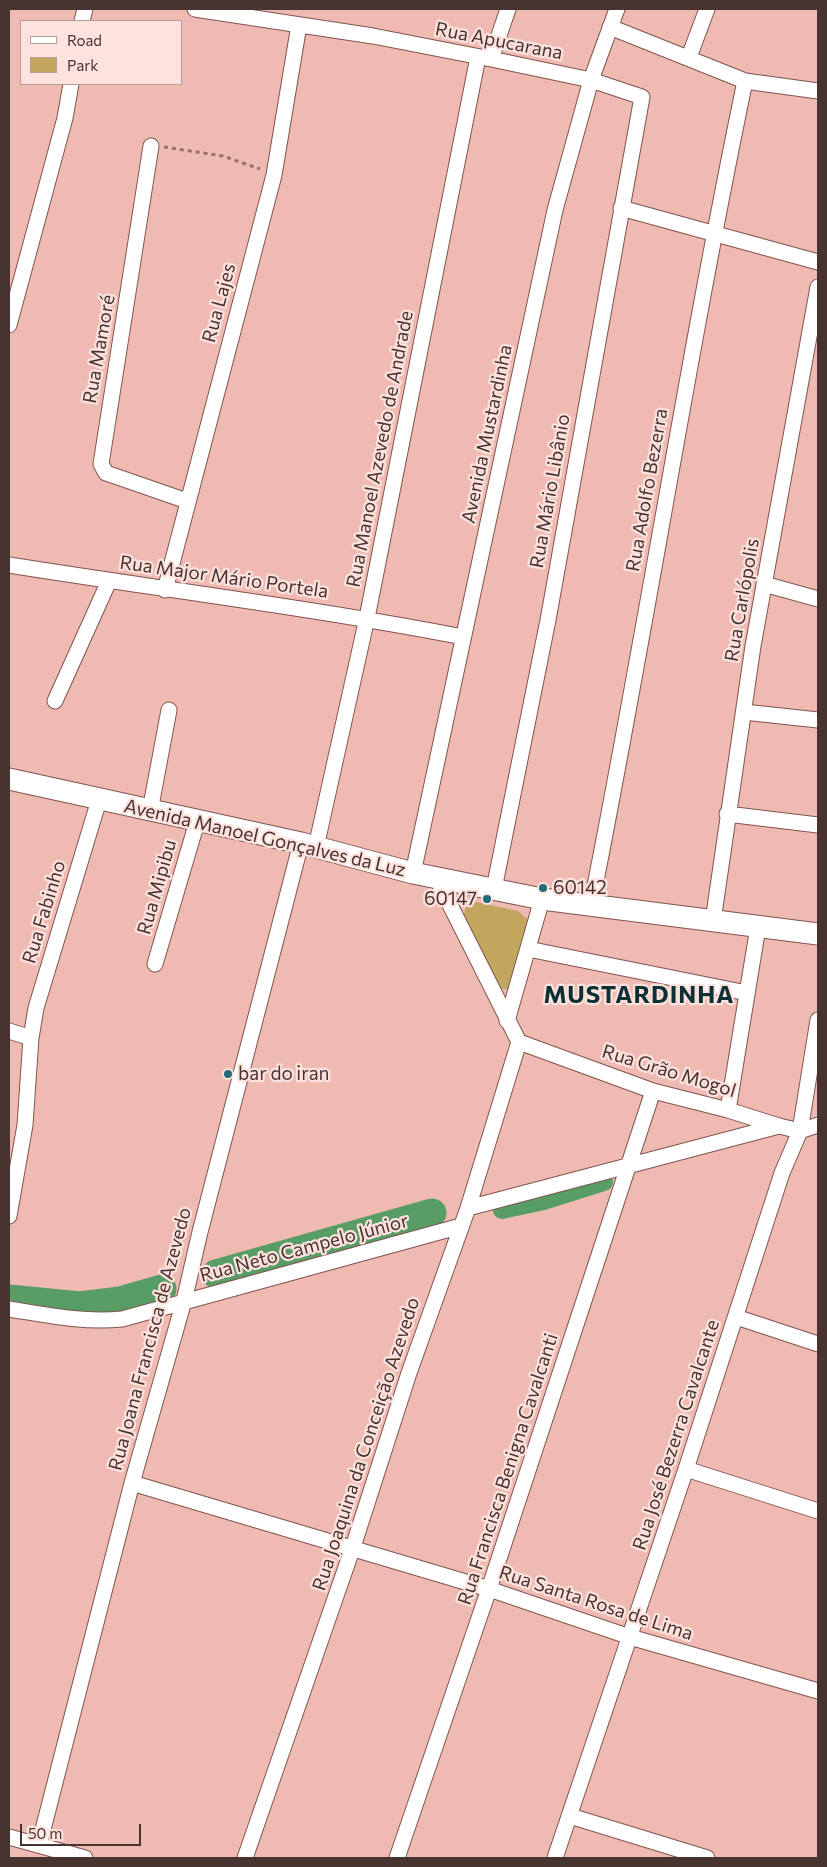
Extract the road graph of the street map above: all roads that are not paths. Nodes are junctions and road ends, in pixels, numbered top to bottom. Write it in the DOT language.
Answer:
graph roads {
  1 [pos="195,9"];
  2 [pos="508,9"];
  3 [pos="617,9"];
  4 [pos="707,9"];
  5 [pos="299,24"];
  6 [pos="610,27"];
  7 [pos="689,57"];
  8 [pos="485,58"];
  9 [pos="591,80"];
  10 [pos="745,81"];
  11 [pos="71,85"];
  12 [pos="818,91"];
  13 [pos="642,99"];
  14 [pos="150,146"];
  15 [pos="621,208"];
  16 [pos="713,235"];
  17 [pos="818,262"];
  18 [pos="818,287"];
  19 [pos="9,325"];
  20 [pos="187,501"];
  21 [pos="9,564"];
  22 [pos="109,580"];
  23 [pos="764,584"];
  24 [pos="164,590"];
  25 [pos="818,598"];
  26 [pos="367,618"];
  27 [pos="463,636"];
  28 [pos="55,701"];
  29 [pos="169,710"];
  30 [pos="744,712"];
  31 [pos="818,720"];
  32 [pos="9,779"];
  33 [pos="99,800"];
  34 [pos="150,811"];
  35 [pos="728,814"];
  36 [pos="197,822"];
  37 [pos="818,825"];
  38 [pos="309,845"];
  39 [pos="413,873"];
  40 [pos="436,877"];
  41 [pos="494,889"];
  42 [pos="542,899"];
  43 [pos="590,906"];
  44 [pos="714,921"];
  45 [pos="758,927"];
  46 [pos="818,934"];
  47 [pos="528,949"];
  48 [pos="155,964"];
  49 [pos="747,993"];
  50 [pos="818,1020"];
  51 [pos="507,1021"];
  52 [pos="9,1031"];
  53 [pos="30,1038"];
  54 [pos="519,1042"];
  55 [pos="652,1091"];
  56 [pos="728,1110"];
  57 [pos="818,1125"];
  58 [pos="780,1126"];
  59 [pos="800,1131"];
  60 [pos="628,1167"];
  61 [pos="468,1208"];
  62 [pos="9,1216"];
  63 [pos="461,1226"];
  64 [pos="184,1301"];
  65 [pos="9,1309"];
  66 [pos="736,1317"];
  67 [pos="818,1344"];
  68 [pos="686,1469"];
  69 [pos="132,1483"];
  70 [pos="818,1510"];
  71 [pos="353,1547"];
  72 [pos="489,1589"];
  73 [pos="630,1637"];
  74 [pos="818,1690"];
  75 [pos="570,1816"];
  76 [pos="9,1838"];
  77 [pos="39,1845"];
  78 [pos="85,1858"];
  79 [pos="245,1858"];
  80 [pos="397,1858"];
  81 [pos="555,1858"];
  82 [pos="707,1858"];
  1 -- 5 [label="street, Rua Apucarana"];
  2 -- 8 [label="street, Rua Manoel Azevedo de Andrade"];
  3 -- 6 [label="street, Avenida Mustardinha"];
  4 -- 7 [label="street"];
  5 -- 8 [label="street, Rua Apucarana"];
  5 -- 20 [label="street, Rua Lajes"];
  6 -- 7 [label="street"];
  6 -- 9 [label="street, Avenida Mustardinha"];
  7 -- 10 [label="street"];
  8 -- 9 [label="street, Rua Apucarana"];
  8 -- 26 [label="street, Rua Manoel Azevedo de Andrade"];
  9 -- 13 [label="street, Rua Apucarana"];
  9 -- 27 [label="street, Avenida Mustardinha"];
  10 -- 12 [label="street"];
  10 -- 16 [label="street, Rua Adolfo Bezerra"];
  11 -- 19 [label="street"];
  13 -- 15 [label="street, Rua Mário Libânio"];
  14 -- 20 [label="street, Rua Mamoré"];
  15 -- 16 [label="street"];
  15 -- 41 [label="street, Rua Mário Libânio"];
  16 -- 17 [label="street"];
  16 -- 43 [label="street, Rua Adolfo Bezerra"];
  18 -- 23 [label="street, Rua Carlópolis"];
  20 -- 24 [label="street, Rua Lajes"];
  21 -- 22 [label="street, Rua Major Mário Portela"];
  22 -- 24 [label="street, Rua Major Mário Portela"];
  22 -- 28 [label="street"];
  23 -- 25 [label="street"];
  23 -- 30 [label="street, Rua Carlópolis"];
  24 -- 26 [label="street, Rua Major Mário Portela"];
  26 -- 27 [label="street, Rua Major Mário Portela"];
  26 -- 38 [label="street, Rua Manoel Azevedo de Andrade"];
  27 -- 39 [label="street, Avenida Mustardinha"];
  29 -- 34 [label="street"];
  30 -- 31 [label="street"];
  30 -- 35 [label="street, Rua Carlópolis"];
  32 -- 33 [label="main road, Avenida Manoel Gonçalves da Luz"];
  33 -- 34 [label="main road, Avenida Manoel Gonçalves da Luz"];
  33 -- 53 [label="street, Rua Fabinho"];
  34 -- 36 [label="main road, Avenida Manoel Gonçalves da Luz"];
  35 -- 37 [label="street"];
  35 -- 44 [label="street, Rua Carlópolis"];
  36 -- 38 [label="main road, Avenida Manoel Gonçalves da Luz"];
  36 -- 48 [label="street, Rua Mipibu"];
  38 -- 39 [label="main road, Avenida Manoel Gonçalves da Luz"];
  38 -- 64 [label="street, Rua Joana Francisca de Azevedo"];
  39 -- 40 [label="main road, Avenida Manoel Gonçalves da Luz"];
  40 -- 41 [label="main road, Avenida Manoel Gonçalves da Luz"];
  40 -- 51 [label="street"];
  41 -- 42 [label="main road, Avenida Manoel Gonçalves da Luz"];
  42 -- 43 [label="main road, Avenida Manoel Gonçalves da Luz"];
  42 -- 47 [label="street"];
  43 -- 44 [label="main road, Avenida Manoel Gonçalves da Luz"];
  44 -- 45 [label="main road, Avenida Manoel Gonçalves da Luz"];
  45 -- 46 [label="main road, Avenida Manoel Gonçalves da Luz"];
  45 -- 49 [label="street"];
  47 -- 49 [label="street"];
  47 -- 51 [label="street"];
  49 -- 56 [label="street"];
  50 -- 59 [label="street, Rua José Bezerra Cavalcante"];
  51 -- 54 [label="street"];
  52 -- 53 [label="street"];
  53 -- 62 [label="street, Rua Fabinho"];
  54 -- 55 [label="street, Rua Grão Mogol"];
  54 -- 61 [label="street, Rua Joaquina da Conceição Azevedo"];
  55 -- 56 [label="street, Rua Grão Mogol"];
  55 -- 60 [label="street, Rua Francisca Benigna Cavalcanti"];
  56 -- 58 [label="street, Rua Grão Mogol"];
  57 -- 59 [label="street"];
  58 -- 59 [label="street"];
  58 -- 60 [label="street"];
  59 -- 66 [label="street, Rua José Bezerra Cavalcante"];
  60 -- 61 [label="street"];
  60 -- 72 [label="street, Rua Francisca Benigna Cavalcanti"];
  61 -- 63 [label="street, Rua Joaquina da Conceição Azevedo"];
  63 -- 64 [label="street, Rua Neto Campelo Júnior"];
  63 -- 71 [label="street, Rua Joaquina da Conceição Azevedo"];
  64 -- 65 [label="street, Rua Neto Campelo Júnior"];
  64 -- 69 [label="street, Rua Joana Francisca de Azevedo"];
  66 -- 67 [label="street"];
  66 -- 68 [label="street, Rua José Bezerra Cavalcante"];
  68 -- 70 [label="street"];
  68 -- 73 [label="street, Rua José Bezerra Cavalcante"];
  69 -- 71 [label="street, Rua Santa Rosa de Lima"];
  69 -- 77 [label="street, Rua Joana Francisca de Azevedo"];
  71 -- 72 [label="street, Rua Santa Rosa de Lima"];
  71 -- 79 [label="street, Rua Joaquina da Conceição Azevedo"];
  72 -- 73 [label="street, Rua Santa Rosa de Lima"];
  72 -- 80 [label="street, Rua Francisca Benigna Cavalcanti"];
  73 -- 74 [label="street, Rua Santa Rosa de Lima"];
  73 -- 75 [label="street, Rua José Bezerra Cavalcante"];
  75 -- 81 [label="street, Rua José Bezerra Cavalcante"];
  75 -- 82 [label="street"];
  76 -- 77 [label="street"];
  77 -- 78 [label="street"];
}
